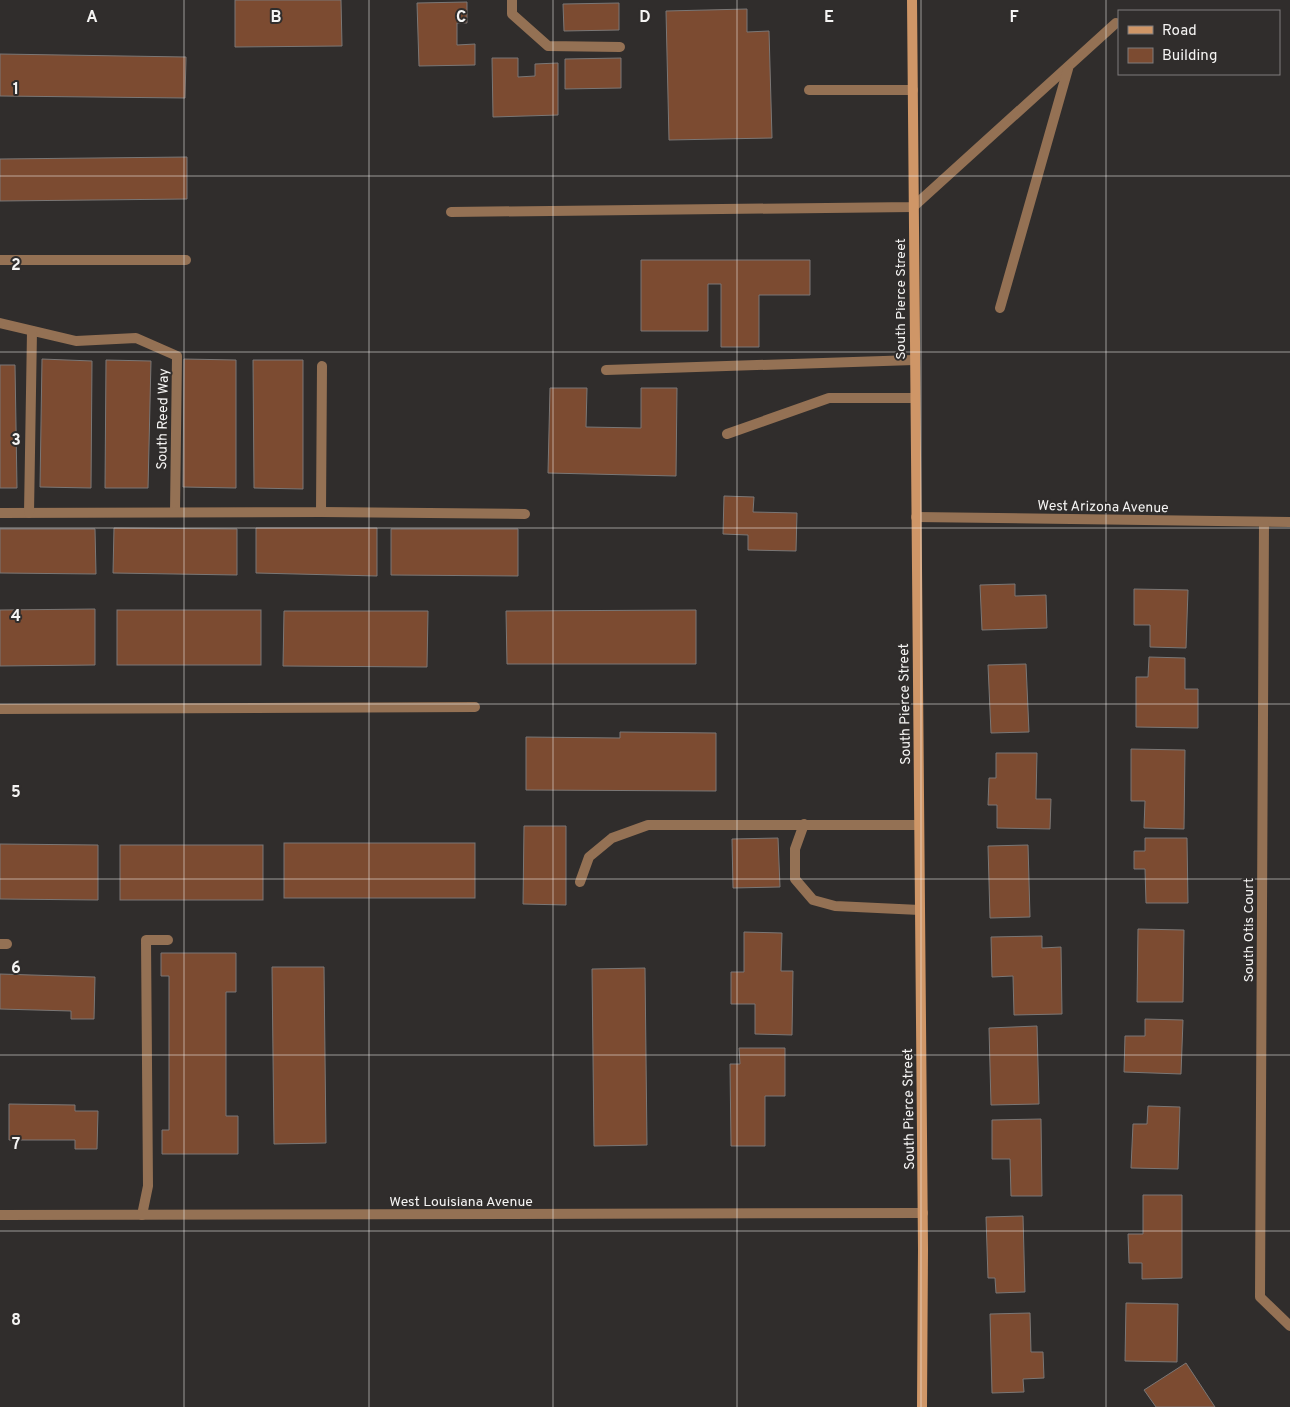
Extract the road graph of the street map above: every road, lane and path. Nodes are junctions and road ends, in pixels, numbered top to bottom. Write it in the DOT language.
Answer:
graph roads {
  1 [pos="512,0"];
  2 [pos="912,0"];
  3 [pos="1116,23"];
  4 [pos="620,47"];
  5 [pos="1069,68"];
  6 [pos="809,90"];
  7 [pos="913,90"];
  8 [pos="913,207"];
  9 [pos="451,212"];
  10 [pos="0,260"];
  11 [pos="186,260"];
  12 [pos="1000,308"];
  13 [pos="0,323"];
  14 [pos="32,331"];
  15 [pos="914,360"];
  16 [pos="322,366"];
  17 [pos="606,370"];
  18 [pos="915,398"];
  19 [pos="727,434"];
  20 [pos="175,512"];
  21 [pos="321,512"];
  22 [pos="29,513"];
  23 [pos="0,514"];
  24 [pos="525,514"];
  25 [pos="916,517"];
  26 [pos="1264,522"];
  27 [pos="1290,522"];
  28 [pos="475,707"];
  29 [pos="0,709"];
  30 [pos="804,824"];
  31 [pos="919,824"];
  32 [pos="580,882"];
  33 [pos="920,910"];
  34 [pos="168,940"];
  35 [pos="923,1213"];
  36 [pos="0,1215"];
  37 [pos="142,1215"];
  38 [pos="1290,1326"];
  39 [pos="922,1407"];
  1 -- 4 [label="street"];
  2 -- 7 [label="street, South Pierce Street"];
  3 -- 5 [label="street"];
  5 -- 8 [label="street"];
  5 -- 12 [label="street"];
  6 -- 7 [label="street"];
  7 -- 8 [label="street, South Pierce Street"];
  8 -- 9 [label="street"];
  8 -- 15 [label="street, South Pierce Street"];
  10 -- 11 [label="street"];
  13 -- 14 [label="street, South Reed Way"];
  14 -- 20 [label="street, South Reed Way"];
  14 -- 22 [label="street"];
  15 -- 17 [label="street"];
  15 -- 18 [label="street, South Pierce Street"];
  16 -- 21 [label="street"];
  18 -- 19 [label="street"];
  18 -- 25 [label="street, South Pierce Street"];
  20 -- 21 [label="street"];
  20 -- 22 [label="street"];
  21 -- 24 [label="street"];
  22 -- 23 [label="street"];
  25 -- 26 [label="street, West Arizona Avenue"];
  25 -- 31 [label="street, South Pierce Street"];
  26 -- 27 [label="street, West Arizona Avenue"];
  26 -- 38 [label="street, South Otis Court"];
  28 -- 29 [label="street"];
  30 -- 31 [label="street"];
  30 -- 32 [label="street"];
  30 -- 33 [label="street"];
  31 -- 33 [label="street, South Pierce Street"];
  33 -- 35 [label="street, South Pierce Street"];
  34 -- 37 [label="street"];
  35 -- 37 [label="street, West Louisiana Avenue"];
  35 -- 39 [label="street, South Pierce Street"];
  36 -- 37 [label="street, West Louisiana Avenue"];
}
